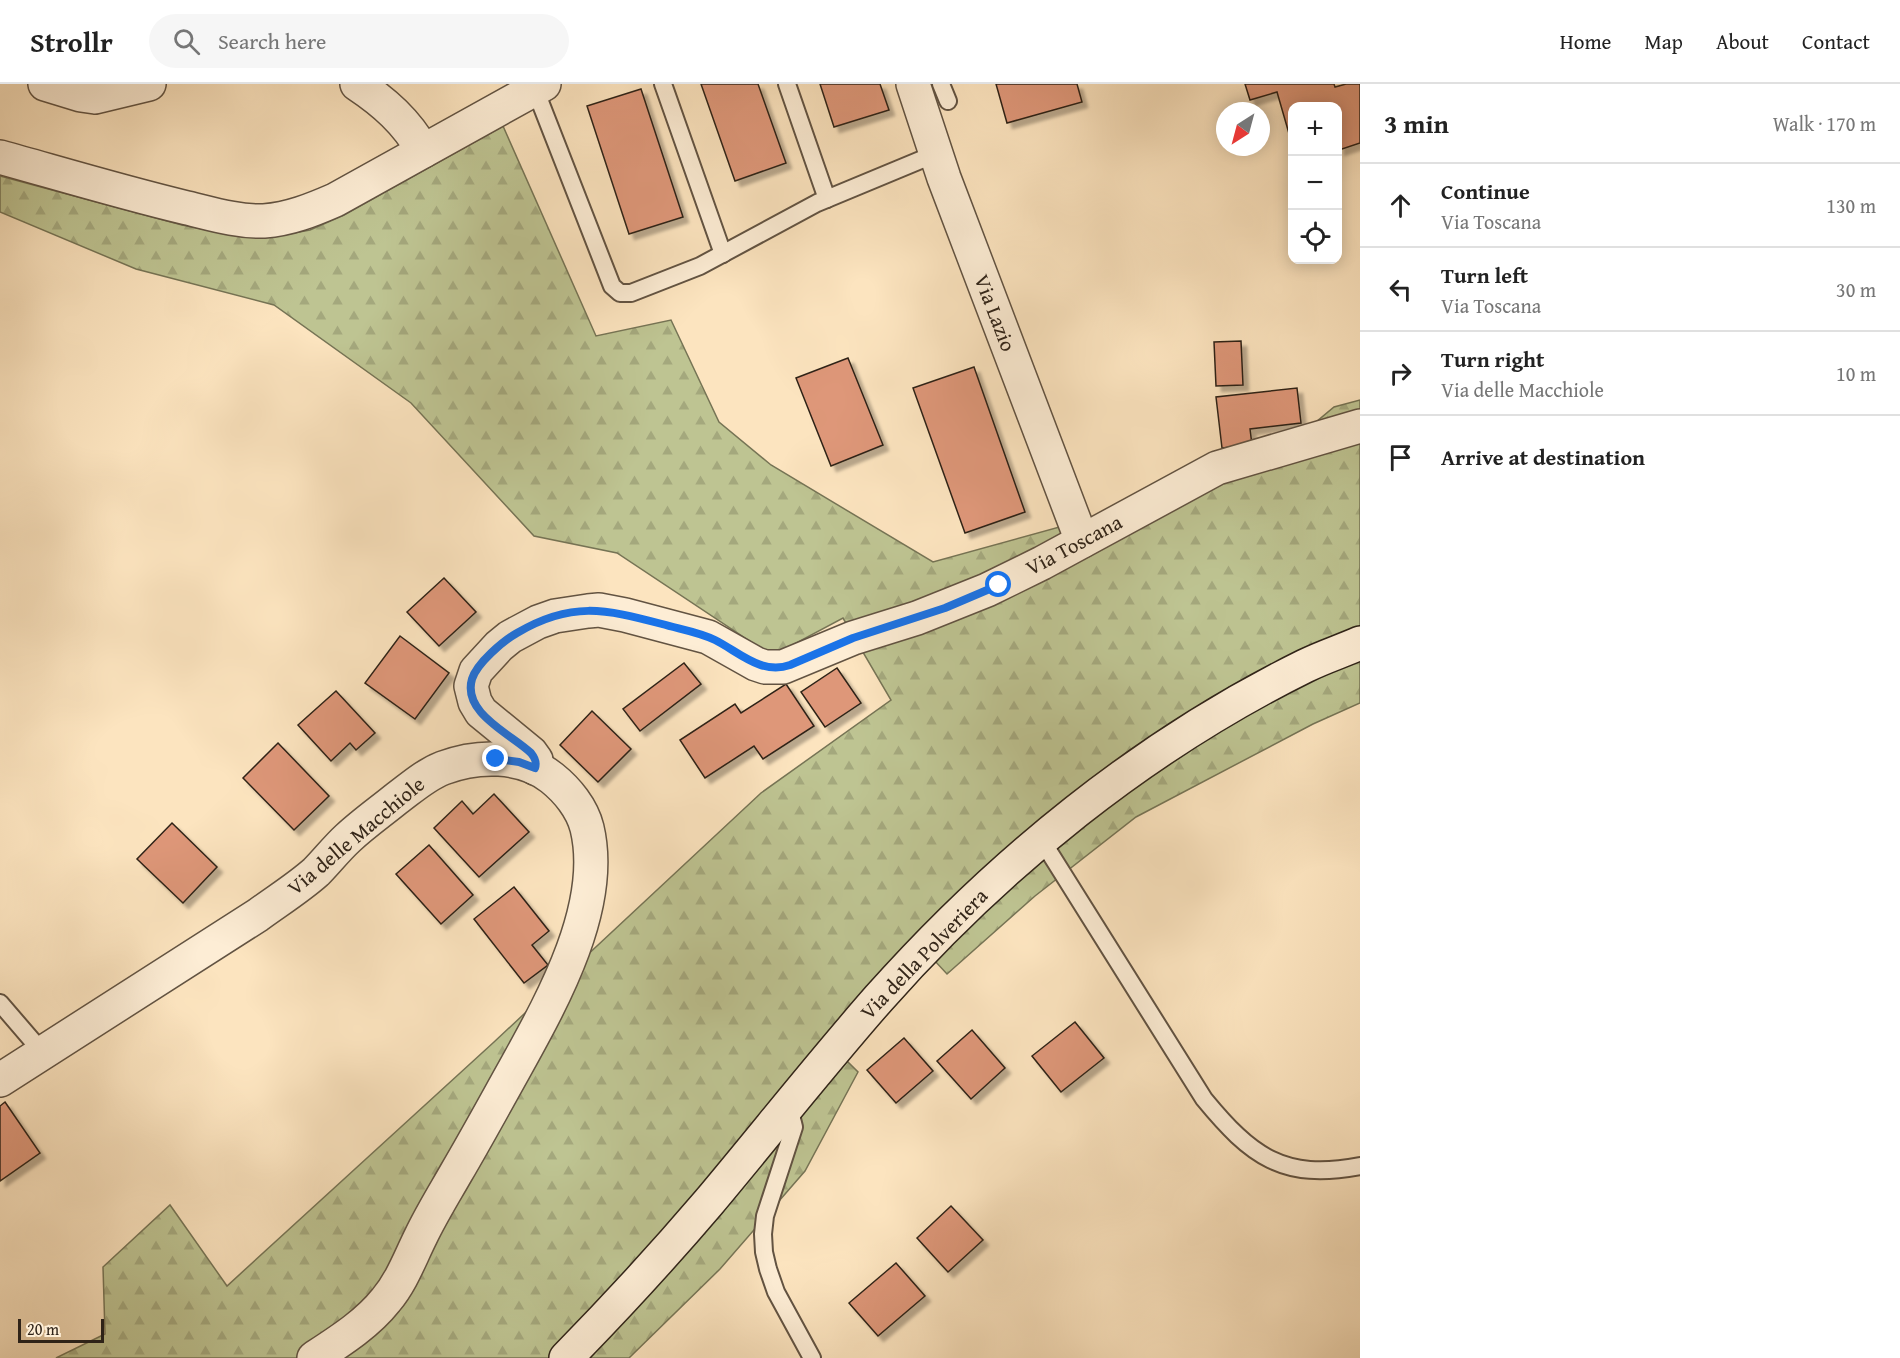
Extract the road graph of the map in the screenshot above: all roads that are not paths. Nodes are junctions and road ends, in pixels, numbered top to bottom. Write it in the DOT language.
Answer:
graph roads {
  1 [pos="45,84"];
  2 [pos="149,84"];
  3 [pos="357,84"];
  4 [pos="663,84"];
  5 [pos="787,84"];
  6 [pos="913,84"];
  7 [pos="941,84"];
  8 [pos="540,87"];
  9 [pos="948,101"];
  10 [pos="423,151"];
  11 [pos="935,154"];
  12 [pos="0,157"];
  13 [pos="827,199"];
  14 [pos="723,254"];
  15 [pos="1360,426"];
  16 [pos="1082,541"];
  17 [pos="1360,643"];
  18 [pos="535,768"];
  19 [pos="1041,839"];
  20 [pos="0,1003"];
  21 [pos="44,1053"];
  22 [pos="0,1080"];
  23 [pos="784,1111"];
  24 [pos="1360,1166"];
  25 [pos="314,1358"];
  26 [pos="566,1358"];
  27 [pos="812,1358"];
  1 -- 2 [label="street"];
  3 -- 10 [label="street"];
  4 -- 14 [label="lane"];
  5 -- 13 [label="lane"];
  6 -- 11 [label="street, Via Lazio"];
  7 -- 9 [label="lane"];
  8 -- 10 [label="street"];
  8 -- 14 [label="lane"];
  10 -- 12 [label="street"];
  11 -- 13 [label="lane"];
  11 -- 16 [label="street, Via Lazio"];
  13 -- 14 [label="lane"];
  15 -- 16 [label="street, Via Toscana"];
  16 -- 18 [label="street, Via Toscana"];
  17 -- 19 [label="street, Via della Polveriera"];
  18 -- 21 [label="street, Via delle Macchiole"];
  18 -- 25 [label="street, Via delle Macchiole"];
  19 -- 23 [label="street, Via della Polveriera"];
  19 -- 24 [label="lane"];
  20 -- 21 [label="lane"];
  21 -- 22 [label="street, Via delle Macchiole"];
  23 -- 26 [label="street, Via della Polveriera"];
  23 -- 27 [label="lane"];
}
